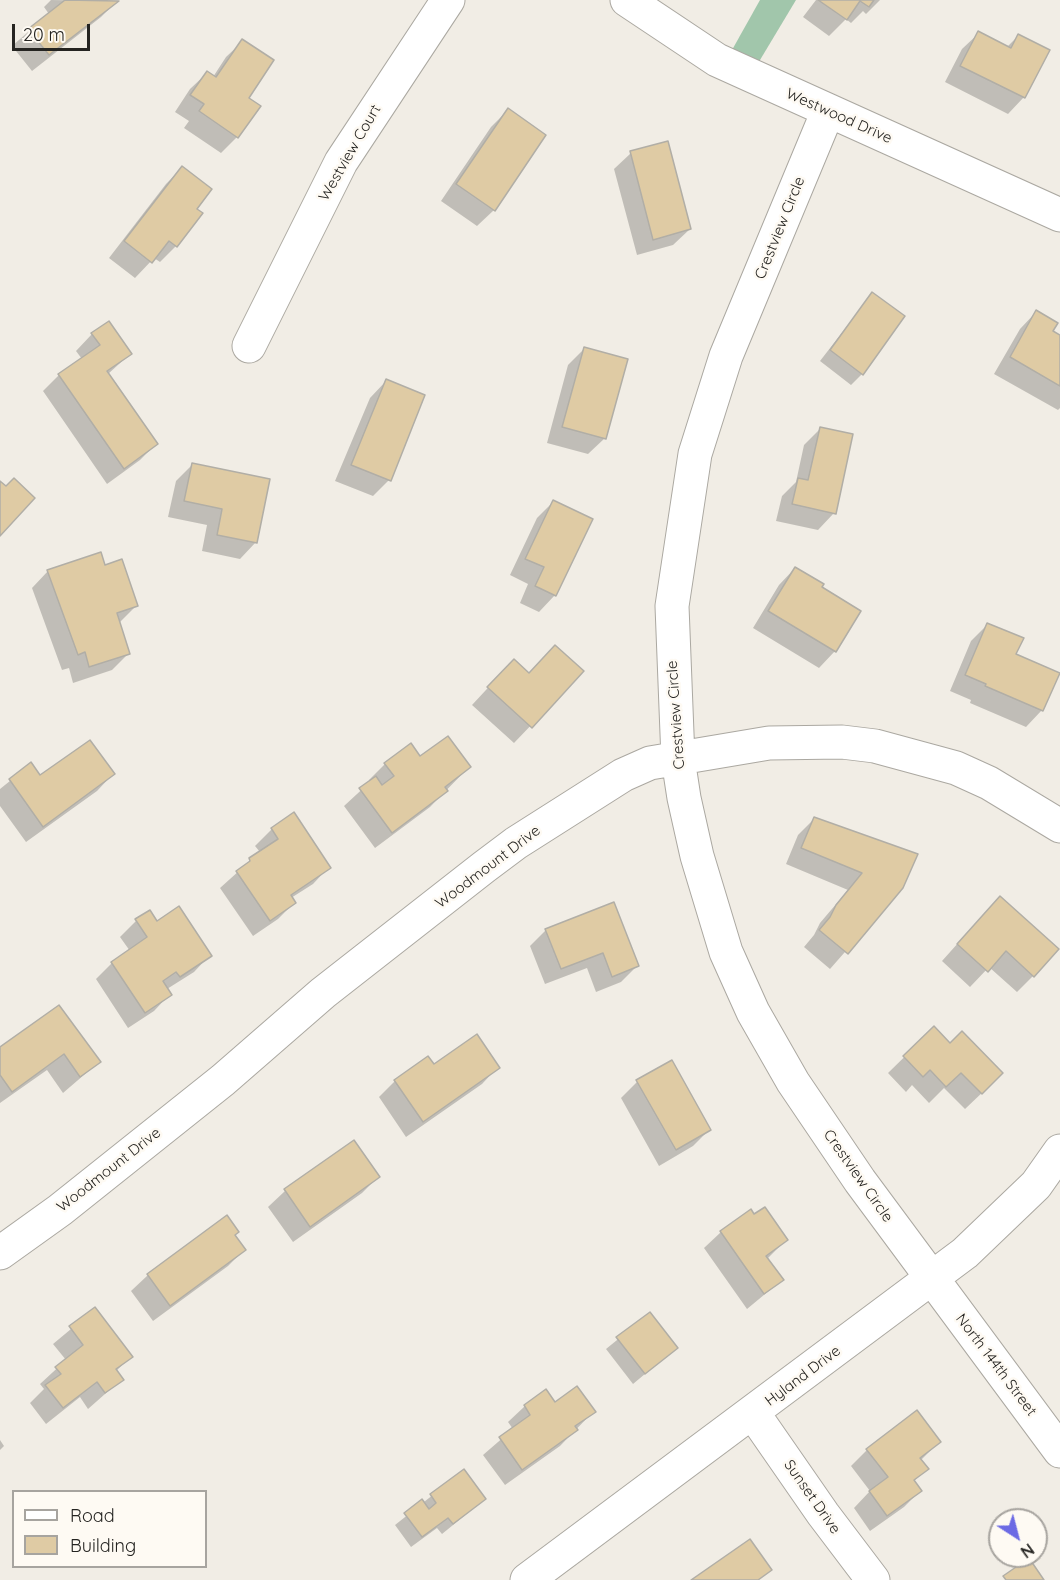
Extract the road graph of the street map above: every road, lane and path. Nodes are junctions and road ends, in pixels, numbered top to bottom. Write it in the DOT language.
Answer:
graph roads {
  1 [pos="448,0"];
  2 [pos="627,0"];
  3 [pos="828,111"];
  4 [pos="1060,215"];
  5 [pos="249,346"];
  6 [pos="678,759"];
  7 [pos="1060,826"];
  8 [pos="1060,1151"];
  9 [pos="0,1253"];
  10 [pos="932,1279"];
  11 [pos="753,1413"];
  12 [pos="1060,1451"];
  13 [pos="527,1580"];
  14 [pos="873,1580"];
  1 -- 5 [label="street, Westview Court"];
  2 -- 3 [label="street, Westwood Drive"];
  3 -- 4 [label="street, Westwood Drive"];
  3 -- 6 [label="street, Crestview Circle"];
  6 -- 7 [label="street, Woodmount Drive"];
  6 -- 9 [label="street, Woodmount Drive"];
  6 -- 10 [label="street, Crestview Circle"];
  8 -- 10 [label="street, Hyland Drive"];
  10 -- 11 [label="street, Hyland Drive"];
  10 -- 12 [label="street, North 144th Street"];
  11 -- 13 [label="street, Hyland Drive"];
  11 -- 14 [label="street, Sunset Drive"];
}
